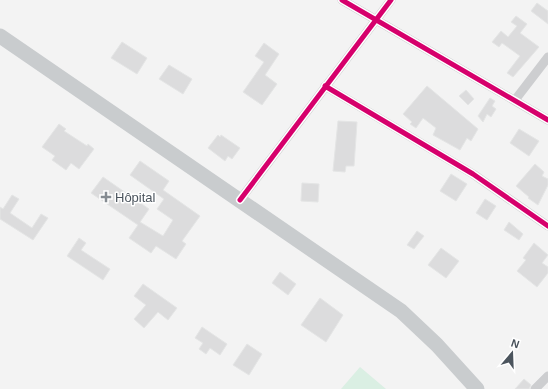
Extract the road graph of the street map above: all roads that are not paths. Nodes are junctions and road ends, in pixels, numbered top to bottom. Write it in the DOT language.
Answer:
graph roads {
  1 [pos="342,0"];
  2 [pos="391,0"];
  3 [pos="375,20"];
  4 [pos="0,36"];
  5 [pos="548,57"];
  6 [pos="326,86"];
  7 [pos="515,100"];
  8 [pos="548,120"];
  9 [pos="240,200"];
  10 [pos="548,226"];
  11 [pos="548,376"];
  12 [pos="477,389"];
  13 [pos="535,389"];
  1 -- 3 [label="street"];
  2 -- 3 [label="street"];
  3 -- 6 [label="street"];
  3 -- 7 [label="street"];
  4 -- 9 [label="main road"];
  5 -- 7 [label="street"];
  6 -- 9 [label="street"];
  6 -- 10 [label="street"];
  7 -- 8 [label="street"];
  9 -- 12 [label="main road"];
  11 -- 13 [label="street"];
}
